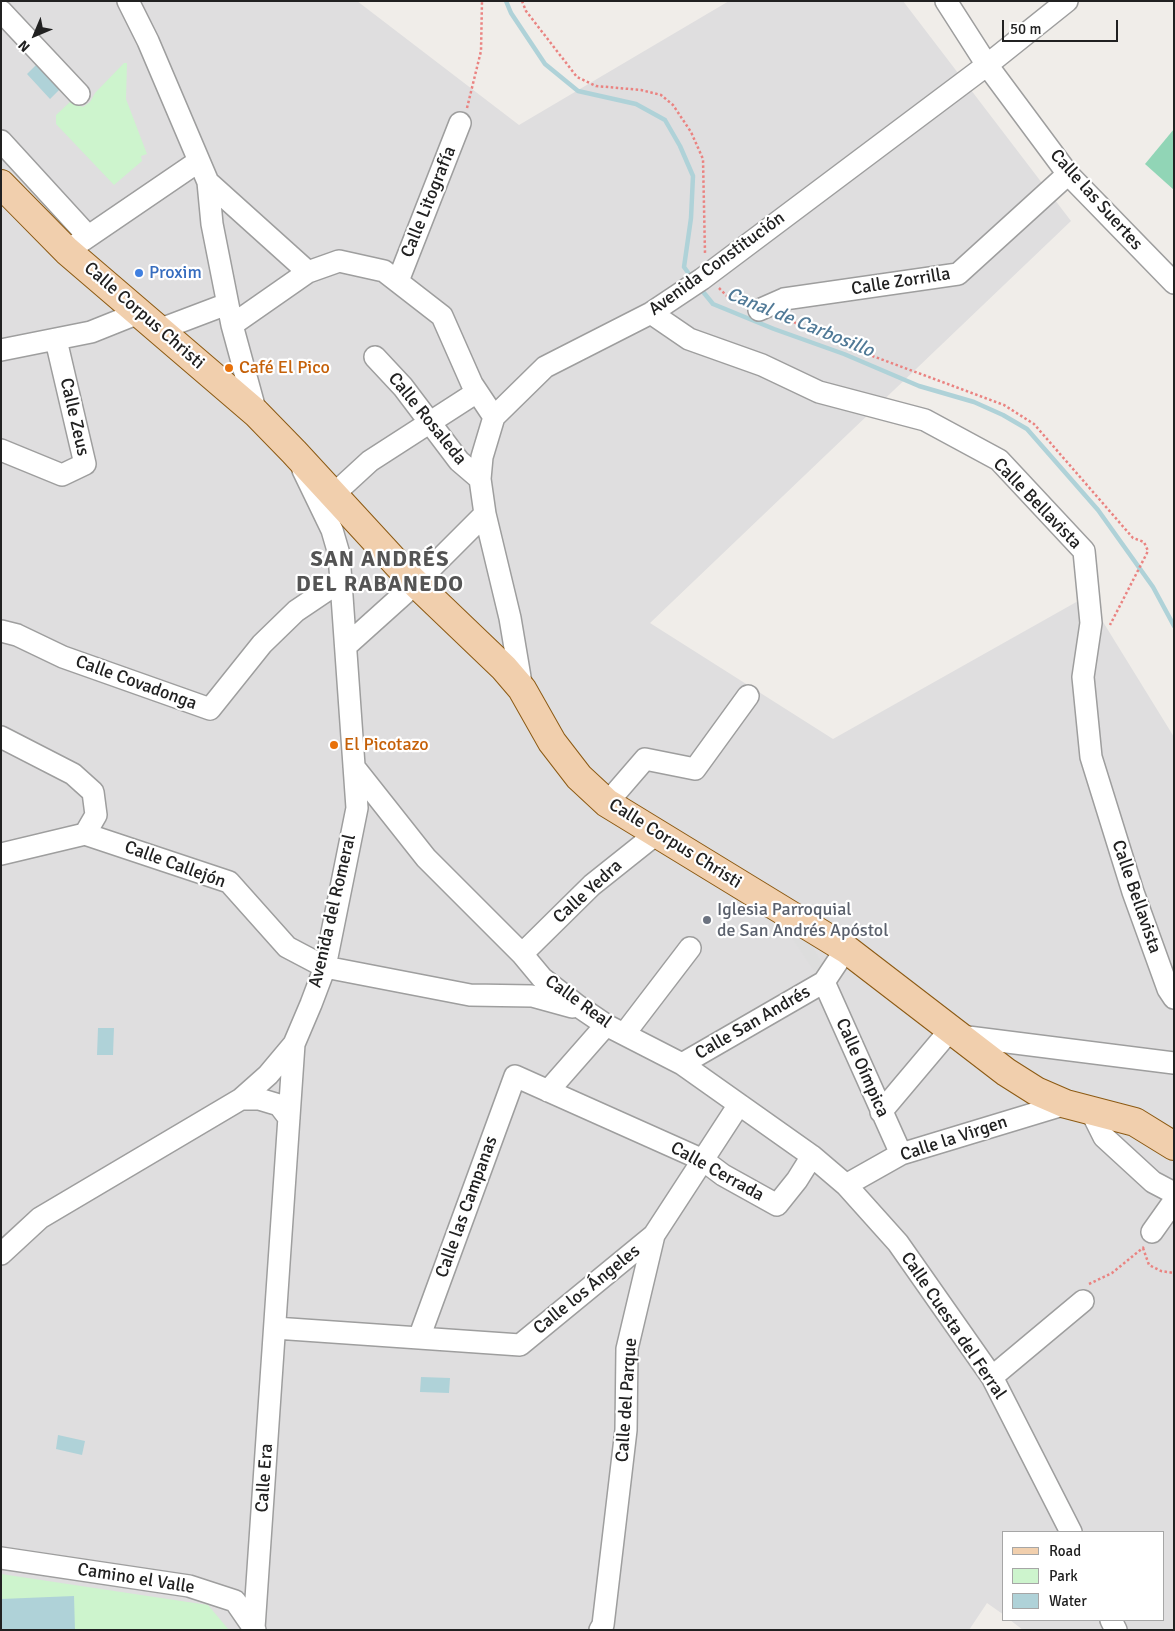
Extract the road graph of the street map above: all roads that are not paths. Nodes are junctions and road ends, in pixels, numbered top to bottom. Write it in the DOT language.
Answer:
graph roads {
  1 [pos="128,1"];
  2 [pos="946,1"];
  3 [pos="1067,1"];
  4 [pos="1,11"];
  5 [pos="988,65"];
  6 [pos="78,94"];
  7 [pos="460,124"];
  8 [pos="1,141"];
  9 [pos="200,161"];
  10 [pos="1068,174"];
  11 [pos="208,182"];
  12 [pos="1,184"];
  13 [pos="78,244"];
  14 [pos="308,272"];
  15 [pos="398,282"];
  16 [pos="1174,283"];
  17 [pos="228,304"];
  18 [pos="759,310"];
  19 [pos="651,313"];
  20 [pos="151,321"];
  21 [pos="232,324"];
  22 [pos="56,340"];
  23 [pos="1,350"];
  24 [pos="375,357"];
  25 [pos="477,392"];
  26 [pos="256,413"];
  27 [pos="494,417"];
  28 [pos="430,422"];
  29 [pos="1,450"];
  30 [pos="480,479"];
  31 [pos="338,513"];
  32 [pos="485,514"];
  33 [pos="342,580"];
  34 [pos="415,584"];
  35 [pos="1,631"];
  36 [pos="514,636"];
  37 [pos="346,646"];
  38 [pos="493,657"];
  39 [pos="522,689"];
  40 [pos="748,696"];
  41 [pos="1,737"];
  42 [pos="354,767"];
  43 [pos="607,803"];
  44 [pos="85,834"];
  45 [pos="656,834"];
  46 [pos="1,854"];
  47 [pos="690,948"];
  48 [pos="846,949"];
  49 [pos="522,954"];
  50 [pos="324,967"];
  51 [pos="824,982"];
  52 [pos="1174,998"];
  53 [pos="584,1010"];
  54 [pos="616,1029"];
  55 [pos="956,1033"];
  56 [pos="294,1044"];
  57 [pos="1174,1062"];
  58 [pos="682,1064"];
  59 [pos="515,1076"];
  60 [pos="548,1091"];
  61 [pos="241,1099"];
  62 [pos="738,1106"];
  63 [pos="1079,1108"];
  64 [pos="881,1112"];
  65 [pos="289,1118"];
  66 [pos="1174,1146"];
  67 [pos="901,1154"];
  68 [pos="812,1156"];
  69 [pos="703,1160"];
  70 [pos="846,1185"];
  71 [pos="1174,1193"];
  72 [pos="1174,1201"];
  73 [pos="654,1235"];
  74 [pos="1148,1240"];
  75 [pos="1,1254"];
  76 [pos="1083,1301"];
  77 [pos="275,1328"];
  78 [pos="420,1338"];
  79 [pos="992,1377"];
  80 [pos="1070,1531"];
  81 [pos="1,1558"];
  82 [pos="255,1629"];
  83 [pos="600,1630"];
  1 -- 9 [label="street"];
  2 -- 5 [label="street, Calle las Suertes"];
  3 -- 5 [label="street, Avenida Constitución"];
  4 -- 6 [label="street"];
  5 -- 10 [label="street, Calle las Suertes"];
  5 -- 19 [label="street, Avenida Constitución"];
  7 -- 15 [label="street, Calle Litografía"];
  8 -- 13 [label="street"];
  9 -- 11 [label="street"];
  9 -- 13 [label="street"];
  10 -- 16 [label="street, Calle las Suertes"];
  10 -- 18 [label="street, Calle Zorrilla"];
  11 -- 14 [label="street"];
  11 -- 17 [label="street"];
  12 -- 13 [label="main road, Calle Corpus Christi"];
  13 -- 20 [label="main road, Calle Corpus Christi"];
  14 -- 15 [label="street"];
  14 -- 21 [label="street"];
  15 -- 25 [label="street"];
  17 -- 20 [label="street"];
  17 -- 21 [label="street"];
  19 -- 27 [label="street, Avenida Constitución"];
  19 -- 52 [label="street, Calle Bellavista"];
  20 -- 22 [label="street"];
  20 -- 26 [label="main road, Calle Corpus Christi"];
  21 -- 26 [label="street"];
  22 -- 23 [label="street"];
  22 -- 29 [label="street, Calle Zeus"];
  24 -- 28 [label="street, Calle Rosaleda"];
  25 -- 27 [label="street"];
  25 -- 28 [label="street"];
  26 -- 31 [label="main road, Calle Corpus Christi"];
  27 -- 30 [label="street, Avenida Constitución"];
  28 -- 30 [label="street, Calle Rosaleda"];
  28 -- 31 [label="street"];
  30 -- 32 [label="street, Avenida Constitución"];
  31 -- 33 [label="street, Avenida del Romeral"];
  31 -- 34 [label="main road, Calle Corpus Christi"];
  32 -- 34 [label="street"];
  32 -- 36 [label="street, Avenida Constitución"];
  33 -- 35 [label="street, Calle Covadonga"];
  33 -- 37 [label="street, Avenida del Romeral"];
  34 -- 37 [label="street"];
  34 -- 38 [label="main road, Calle Corpus Christi"];
  36 -- 38 [label="street"];
  36 -- 39 [label="street, Avenida Constitución"];
  37 -- 42 [label="street, Avenida del Romeral"];
  38 -- 39 [label="main road, Calle Corpus Christi"];
  39 -- 43 [label="main road, Calle Corpus Christi"];
  40 -- 43 [label="street"];
  41 -- 44 [label="street"];
  42 -- 49 [label="street, Calle Real"];
  42 -- 50 [label="street, Avenida del Romeral"];
  43 -- 45 [label="main road, Calle Corpus Christi"];
  44 -- 46 [label="street"];
  44 -- 50 [label="street, Calle Callejón"];
  45 -- 48 [label="main road, Calle Corpus Christi"];
  45 -- 49 [label="street, Calle Yedra"];
  47 -- 54 [label="street"];
  48 -- 51 [label="street"];
  48 -- 55 [label="main road, Calle Corpus Christi"];
  49 -- 53 [label="street, Calle Real"];
  50 -- 53 [label="street, Calle Callejón"];
  50 -- 56 [label="street, Avenida del Romeral"];
  51 -- 58 [label="street, Calle San Andrés"];
  51 -- 64 [label="street, Calle Oímpica"];
  53 -- 54 [label="street, Calle Real"];
  54 -- 58 [label="street, Calle Real"];
  54 -- 60 [label="street"];
  55 -- 57 [label="street"];
  55 -- 63 [label="main road, Calle Corpus Christi"];
  55 -- 64 [label="street"];
  56 -- 61 [label="street, Avenida del Romeral"];
  56 -- 65 [label="street, Calle Era"];
  58 -- 62 [label="street, Calle Real"];
  59 -- 60 [label="street, Calle Cerrada"];
  59 -- 78 [label="street, Calle las Campanas"];
  60 -- 69 [label="street, Calle Cerrada"];
  61 -- 65 [label="street"];
  61 -- 75 [label="street, Avenida del Romeral"];
  62 -- 68 [label="street, Calle Real"];
  62 -- 69 [label="street, Calle del Parque"];
  63 -- 66 [label="main road, Calle Corpus Christi"];
  63 -- 67 [label="street, Calle la Virgen"];
  63 -- 71 [label="street"];
  64 -- 67 [label="street, Calle Oímpica"];
  65 -- 77 [label="street, Calle Era"];
  67 -- 70 [label="street, Calle la Virgen"];
  68 -- 69 [label="street, Calle Cerrada"];
  68 -- 70 [label="street, Calle Real"];
  69 -- 73 [label="street, Calle del Parque"];
  70 -- 79 [label="street, Calle Cuesta del Ferral"];
  72 -- 74 [label="street"];
  73 -- 78 [label="street, Calle los Ángeles"];
  73 -- 83 [label="street, Calle del Parque"];
  76 -- 79 [label="street"];
  77 -- 78 [label="street"];
  77 -- 82 [label="street, Calle Era"];
  79 -- 80 [label="street, Calle Cuesta del Ferral"];
  81 -- 82 [label="street, Camino el Valle"];
}
